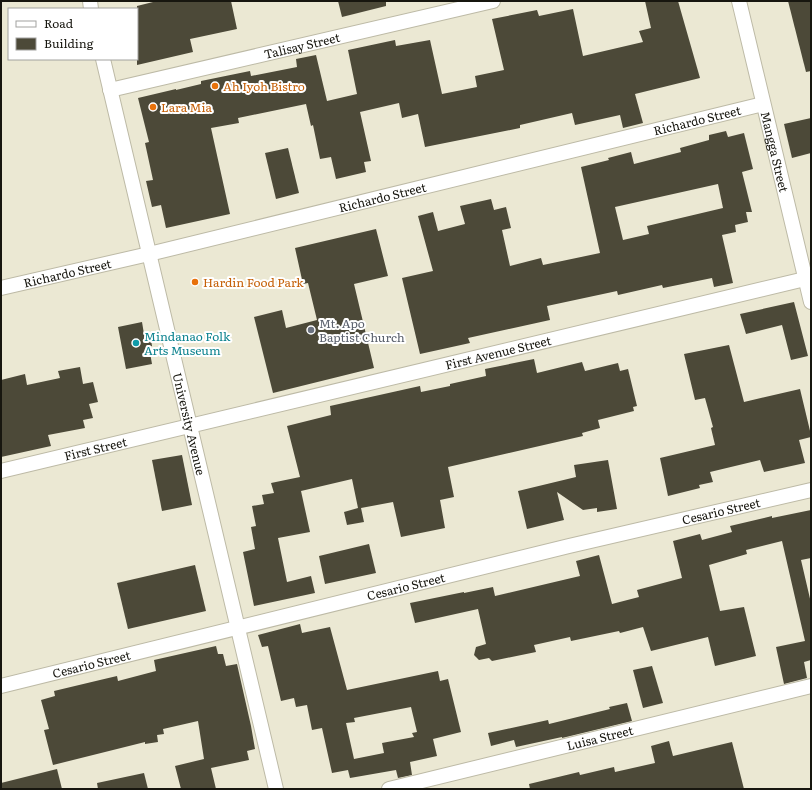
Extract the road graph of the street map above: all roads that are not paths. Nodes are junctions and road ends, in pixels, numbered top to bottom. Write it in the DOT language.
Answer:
graph roads {
  1 [pos="494,1"];
  2 [pos="738,1"];
  3 [pos="103,60"];
  4 [pos="110,90"];
  5 [pos="763,104"];
  6 [pos="149,254"];
  7 [pos="805,279"];
  8 [pos="1,288"];
  9 [pos="811,302"];
  10 [pos="190,426"];
  11 [pos="1,471"];
  12 [pos="811,490"];
  13 [pos="238,628"];
  14 [pos="1,686"];
  15 [pos="811,686"];
  16 [pos="276,789"];
  17 [pos="389,789"];
  1 -- 4 [label="street, Talisay Street"];
  2 -- 5 [label="street, Mangga Street"];
  3 -- 4 [label="street, University Avenue"];
  4 -- 6 [label="street, University Avenue"];
  5 -- 6 [label="street, Richardo Street"];
  5 -- 7 [label="street, Mangga Street"];
  6 -- 8 [label="street, Richardo Street"];
  6 -- 10 [label="street, University Avenue"];
  7 -- 9 [label="street, Mangga Street"];
  7 -- 10 [label="street, First Avenue Street"];
  10 -- 11 [label="street, First Street"];
  10 -- 13 [label="street, University Avenue"];
  12 -- 13 [label="street, Cesario Street"];
  13 -- 14 [label="street, Cesario Street"];
  13 -- 16 [label="street, University Avenue"];
  15 -- 17 [label="street, Luisa Street"];
}
